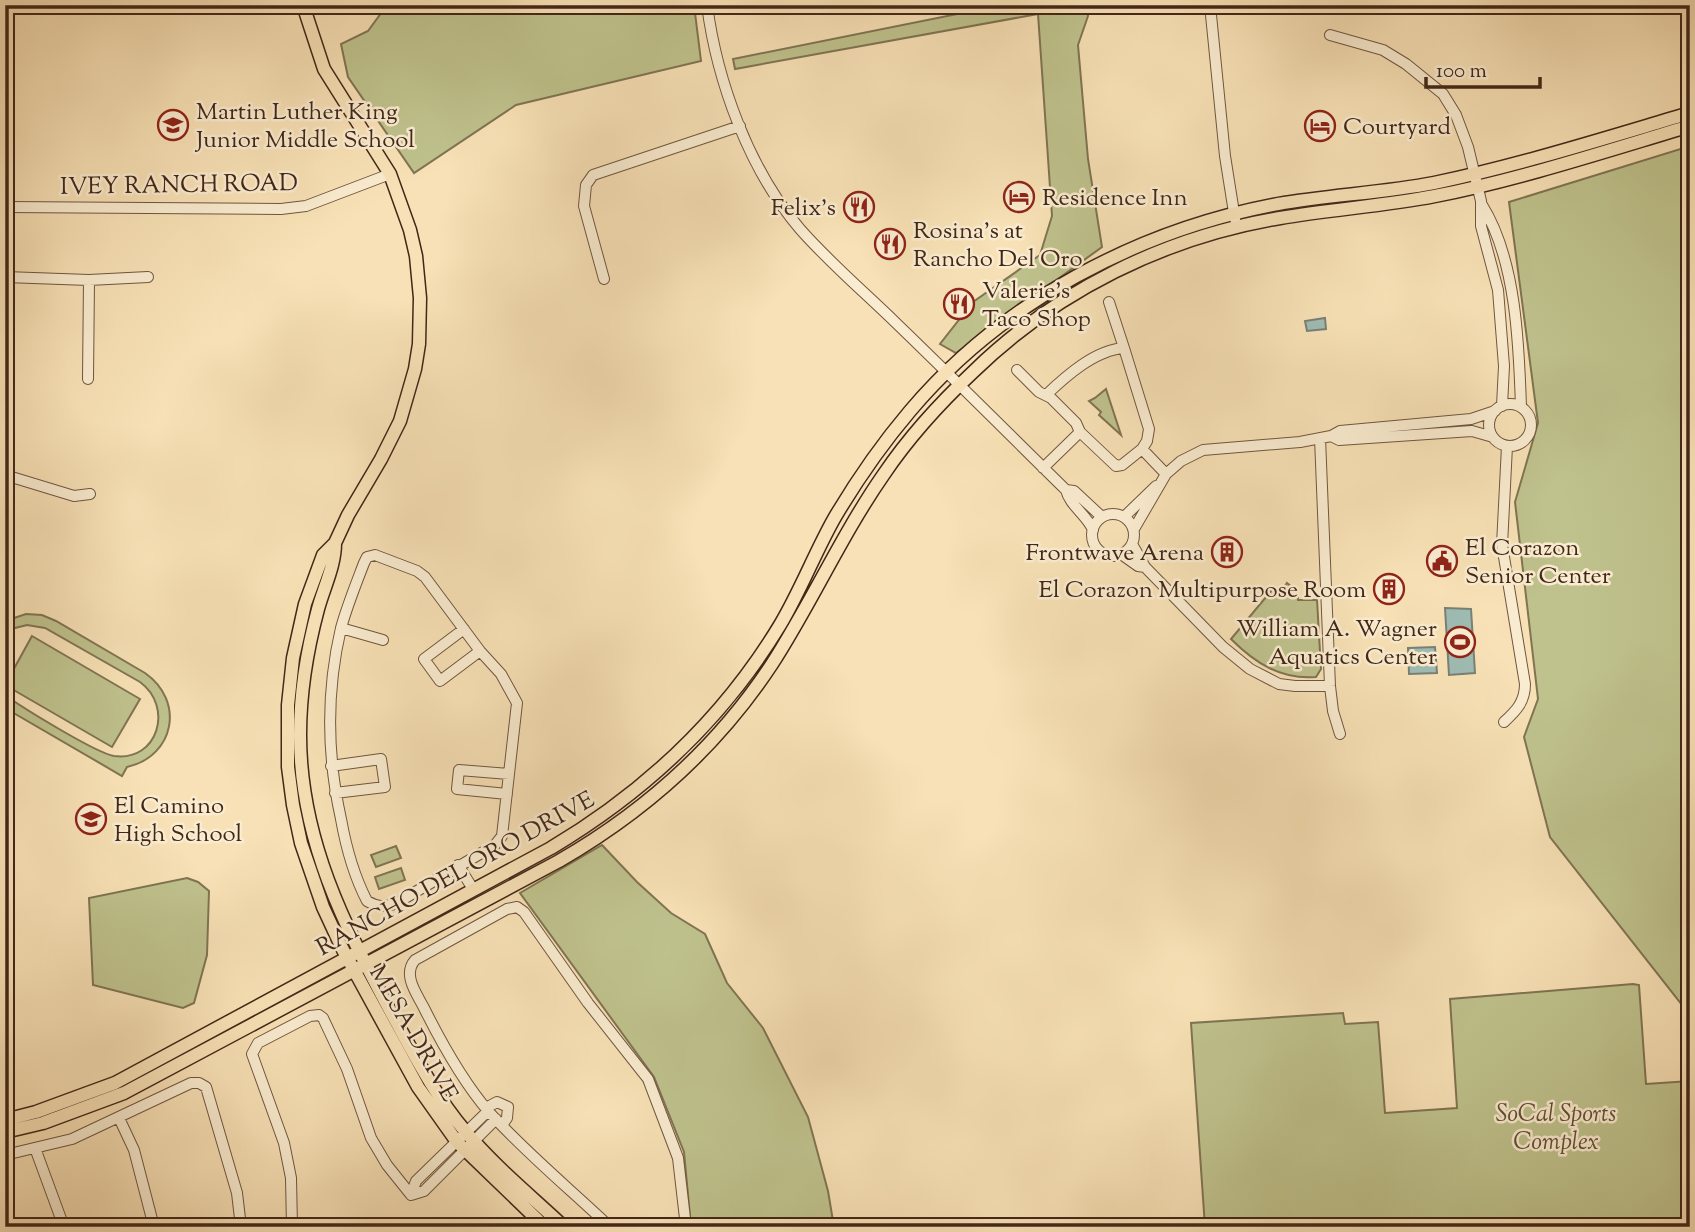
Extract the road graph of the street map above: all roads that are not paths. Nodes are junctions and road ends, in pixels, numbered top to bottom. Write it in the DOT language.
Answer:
graph roads {
  1 [pos="303,5"];
  2 [pos="707,5"];
  3 [pos="1210,5"];
  4 [pos="1686,5"];
  5 [pos="1690,18"];
  6 [pos="1330,36"];
  7 [pos="1690,113"];
  8 [pos="740,126"];
  9 [pos="1690,126"];
  10 [pos="390,174"];
  11 [pos="1475,179"];
  12 [pos="1482,205"];
  13 [pos="5,208"];
  14 [pos="1236,220"];
  15 [pos="5,277"];
  16 [pos="148,277"];
  17 [pos="604,279"];
  18 [pos="89,280"];
  19 [pos="1109,302"];
  20 [pos="1124,348"];
  21 [pos="1017,370"];
  22 [pos="947,373"];
  23 [pos="88,379"];
  24 [pos="959,385"];
  25 [pos="1045,395"];
  26 [pos="1521,407"];
  27 [pos="1498,409"];
  28 [pos="1080,432"];
  29 [pos="1331,436"];
  30 [pos="1320,438"];
  31 [pos="1493,438"];
  32 [pos="1507,446"];
  33 [pos="1142,449"];
  34 [pos="1043,468"];
  35 [pos="5,475"];
  36 [pos="1164,478"];
  37 [pos="1066,490"];
  38 [pos="90,495"];
  39 [pos="1124,516"];
  40 [pos="1102,517"];
  41 [pos="1134,529"];
  42 [pos="1093,530"];
  43 [pos="1132,544"];
  44 [pos="1121,554"];
  45 [pos="1145,567"];
  46 [pos="341,628"];
  47 [pos="464,629"];
  48 [pos="383,640"];
  49 [pos="480,651"];
  50 [pos="1330,686"];
  51 [pos="1504,722"];
  52 [pos="1340,734"];
  53 [pos="331,766"];
  54 [pos="509,774"];
  55 [pos="335,793"];
  56 [pos="508,794"];
  57 [pos="520,864"];
  58 [pos="458,865"];
  59 [pos="474,889"];
  60 [pos="482,901"];
  61 [pos="452,917"];
  62 [pos="353,954"];
  63 [pos="360,967"];
  64 [pos="487,1109"];
  65 [pos="119,1118"];
  66 [pos="5,1120"];
  67 [pos="499,1122"];
  68 [pos="5,1132"];
  69 [pos="465,1142"];
  70 [pos="35,1149"];
  71 [pos="5,1155"];
  72 [pos="5,1215"];
  73 [pos="10,1227"];
  74 [pos="64,1227"];
  75 [pos="154,1227"];
  76 [pos="241,1227"];
  77 [pos="292,1227"];
  78 [pos="545,1227"];
  79 [pos="564,1227"];
  80 [pos="610,1227"];
  81 [pos="686,1227"];
  1 -- 10 [label="main road, MESA DRIVE"];
  2 -- 8 [label="street"];
  3 -- 14 [label="street"];
  4 -- 5 [label="main road"];
  6 -- 11 [label="street"];
  7 -- 11 [label="main road, RANCHO DEL ORO DRIVE"];
  8 -- 17 [label="street"];
  8 -- 22 [label="street"];
  9 -- 11 [label="main road, RANCHO DEL ORO DRIVE"];
  10 -- 13 [label="street, IVEY RANCH ROAD"];
  10 -- 62 [label="main road, MESA DRIVE"];
  11 -- 12 [label="street"];
  11 -- 14 [label="main road, RANCHO DEL ORO DRIVE"];
  12 -- 26 [label="street"];
  12 -- 27 [label="street"];
  14 -- 22 [label="main road, RANCHO DEL ORO DRIVE"];
  14 -- 24 [label="main road, RANCHO DEL ORO DRIVE"];
  15 -- 18 [label="street"];
  16 -- 18 [label="street"];
  18 -- 23 [label="street"];
  19 -- 20 [label="street"];
  20 -- 25 [label="street"];
  20 -- 33 [label="street"];
  21 -- 25 [label="street"];
  22 -- 24 [label="street"];
  22 -- 57 [label="main road, RANCHO DEL ORO DRIVE"];
  24 -- 34 [label="street"];
  24 -- 60 [label="main road, RANCHO DEL ORO DRIVE"];
  25 -- 28 [label="street"];
  26 -- 27 [label="street"];
  26 -- 32 [label="street"];
  27 -- 29 [label="street"];
  27 -- 31 [label="street"];
  28 -- 33 [label="street"];
  28 -- 34 [label="street"];
  29 -- 30 [label="street"];
  29 -- 31 [label="street"];
  30 -- 36 [label="street"];
  30 -- 50 [label="street"];
  31 -- 32 [label="street"];
  32 -- 51 [label="street"];
  33 -- 36 [label="street"];
  34 -- 37 [label="street"];
  35 -- 38 [label="street"];
  36 -- 39 [label="street"];
  36 -- 41 [label="street"];
  37 -- 40 [label="street"];
  37 -- 42 [label="street"];
  39 -- 40 [label="street"];
  39 -- 41 [label="street"];
  40 -- 42 [label="street"];
  41 -- 43 [label="street"];
  42 -- 44 [label="street"];
  43 -- 44 [label="street"];
  43 -- 45 [label="street"];
  44 -- 45 [label="street"];
  45 -- 50 [label="street"];
  46 -- 47 [label="street"];
  46 -- 48 [label="street"];
  46 -- 53 [label="street"];
  47 -- 49 [label="street"];
  47 -- 49 [label="street"];
  49 -- 54 [label="street"];
  50 -- 52 [label="street"];
  53 -- 55 [label="street"];
  53 -- 55 [label="street"];
  54 -- 56 [label="street"];
  54 -- 56 [label="street"];
  55 -- 58 [label="street"];
  56 -- 58 [label="street"];
  57 -- 59 [label="main road, RANCHO DEL ORO DRIVE"];
  57 -- 60 [label="main road"];
  58 -- 59 [label="street"];
  59 -- 61 [label="main road"];
  59 -- 62 [label="main road, RANCHO DEL ORO DRIVE"];
  60 -- 61 [label="main road, RANCHO DEL ORO DRIVE"];
  61 -- 63 [label="main road, RANCHO DEL ORO DRIVE"];
  62 -- 63 [label="main road, MESA DRIVE"];
  62 -- 66 [label="main road, RANCHO DEL ORO DRIVE"];
  63 -- 68 [label="main road, RANCHO DEL ORO DRIVE"];
  63 -- 69 [label="main road, MESA DRIVE"];
  64 -- 67 [label="street"];
  64 -- 67 [label="street"];
  64 -- 69 [label="street"];
  64 -- 81 [label="street"];
  65 -- 70 [label="street"];
  65 -- 75 [label="street"];
  65 -- 76 [label="street"];
  67 -- 69 [label="street"];
  67 -- 80 [label="street"];
  69 -- 77 [label="street"];
  69 -- 78 [label="main road, MESA DRIVE"];
  69 -- 79 [label="main road, MESA DRIVE"];
  70 -- 71 [label="street"];
  70 -- 74 [label="street"];
  72 -- 73 [label="street"];
}
